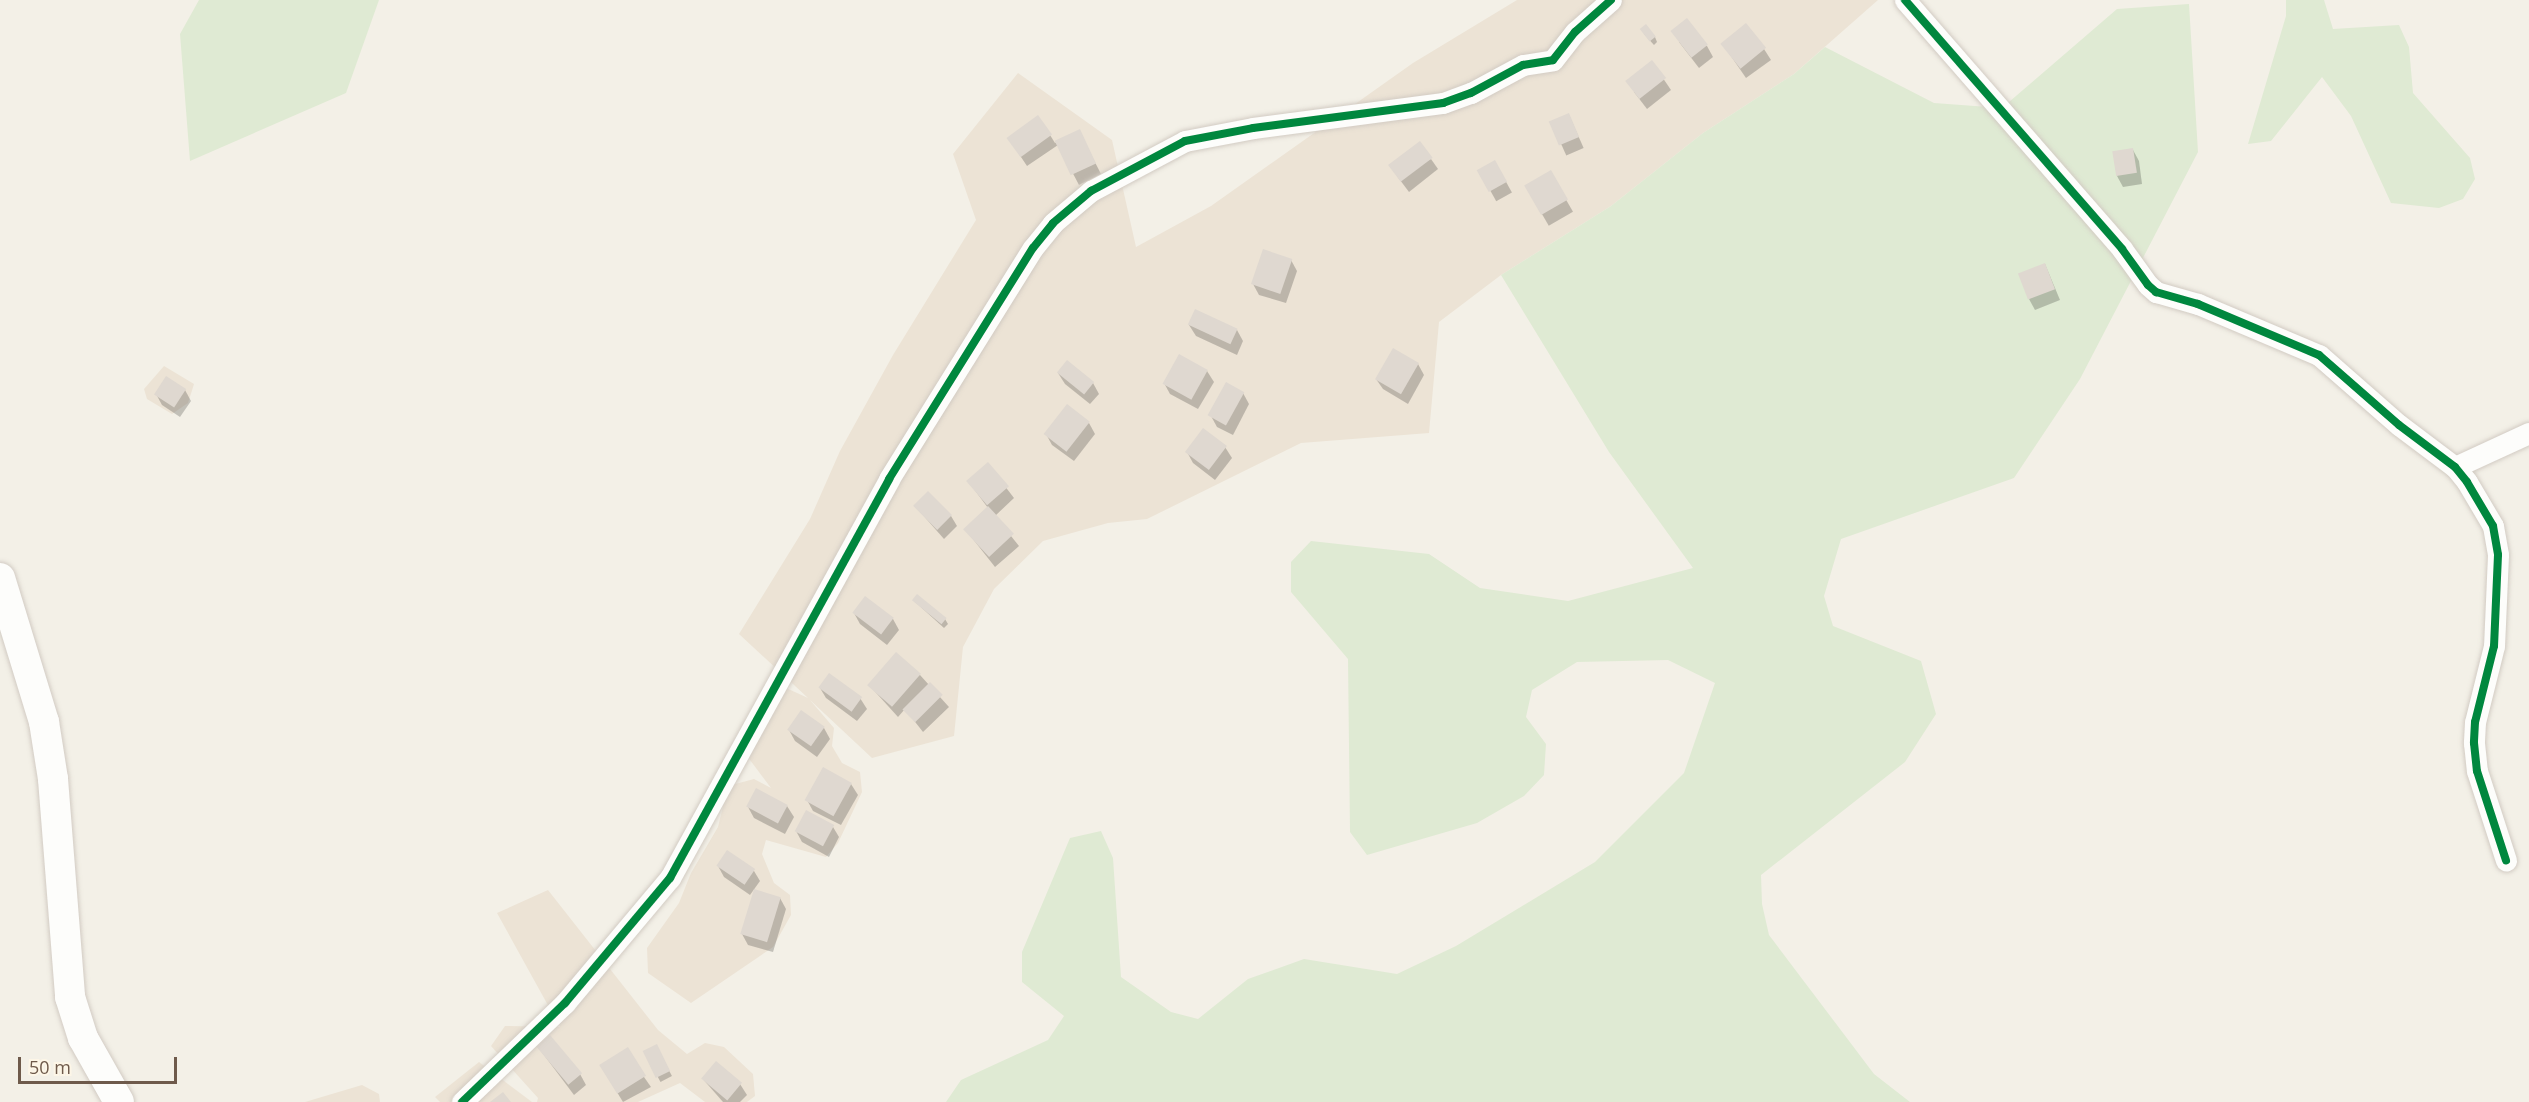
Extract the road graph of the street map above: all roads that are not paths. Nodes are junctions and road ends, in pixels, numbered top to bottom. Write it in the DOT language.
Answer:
graph roads {
  1 [pos="1611,0"];
  2 [pos="1905,0"];
  3 [pos="2529,433"];
  4 [pos="2455,467"];
  5 [pos="0,578"];
  6 [pos="2506,860"];
  7 [pos="119,1102"];
  8 [pos="462,1102"];
  1 -- 8 [label="street"];
  2 -- 4 [label="street"];
  3 -- 4 [label="street"];
  4 -- 6 [label="street"];
  5 -- 7 [label="street"];
}
